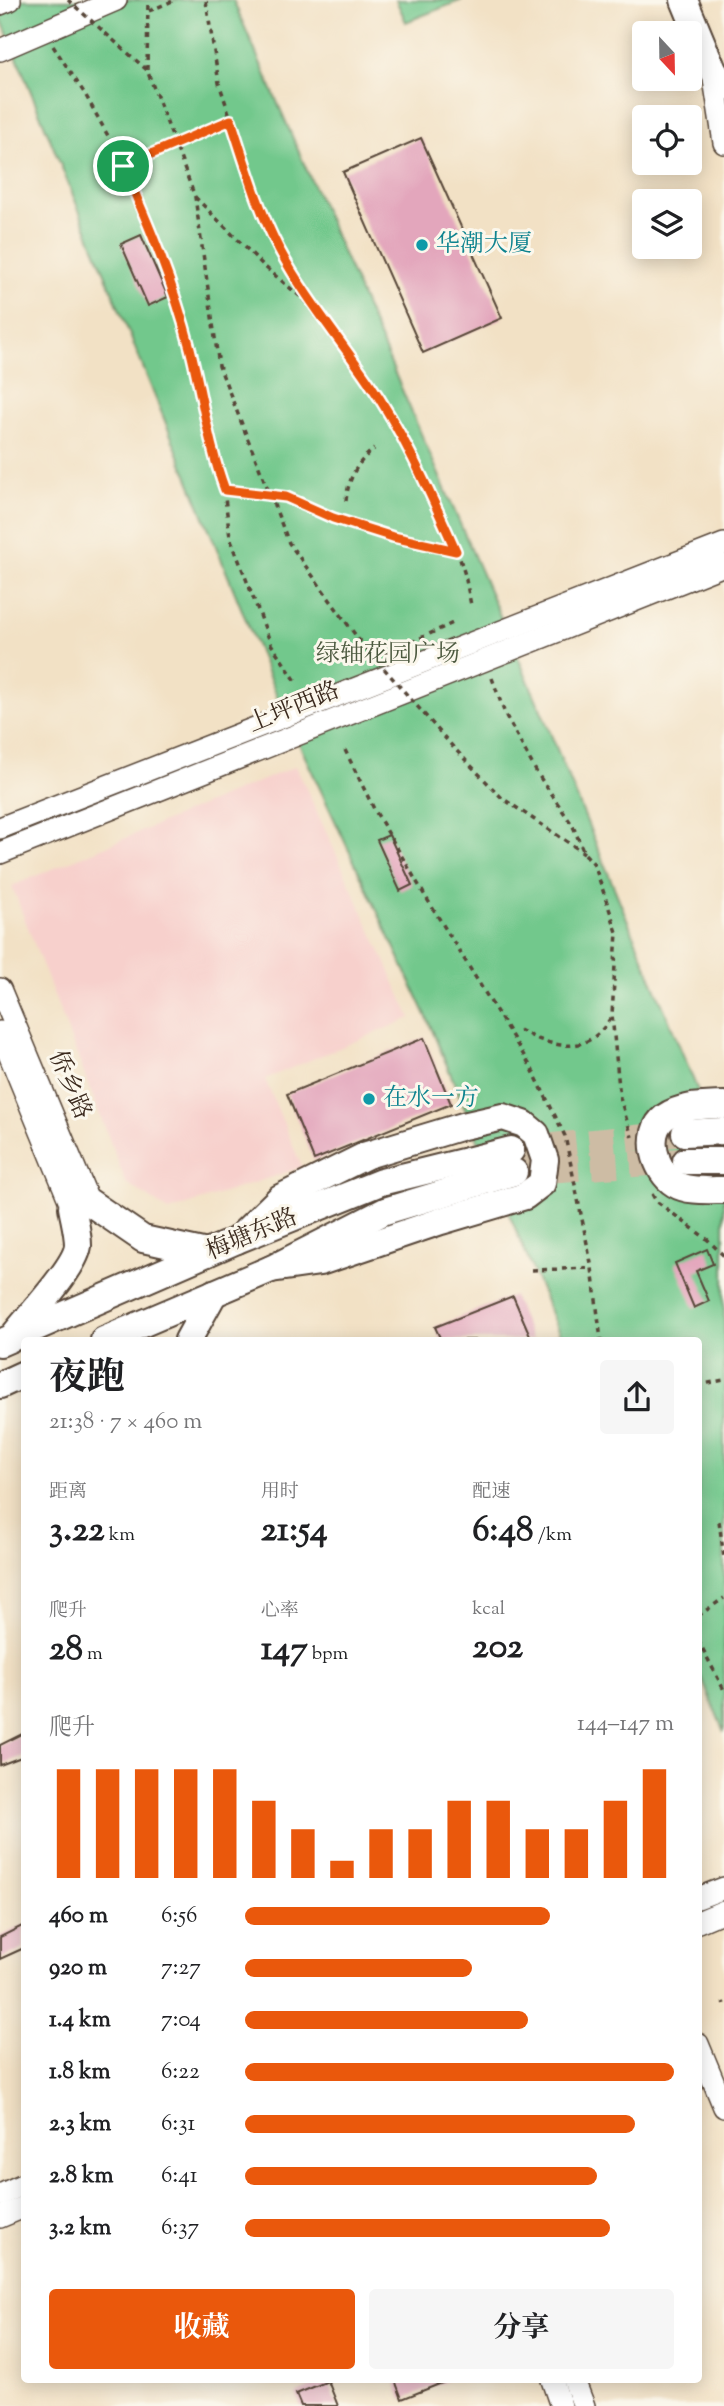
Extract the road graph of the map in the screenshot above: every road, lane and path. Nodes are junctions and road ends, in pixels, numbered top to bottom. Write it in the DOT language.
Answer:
graph roads {
  1 [pos="10,0"];
  2 [pos="68,0"];
  3 [pos="116,0"];
  4 [pos="148,0"];
  5 [pos="175,0"];
  6 [pos="684,0"];
  7 [pos="206,1"];
  8 [pos="0,4"];
  9 [pos="149,11"];
  10 [pos="51,44"];
  11 [pos="0,50"];
  12 [pos="148,70"];
  13 [pos="718,78"];
  14 [pos="231,120"];
  15 [pos="724,143"];
  16 [pos="123,166"];
  17 [pos="195,197"];
  18 [pos="316,309"];
  19 [pos="374,449"];
  20 [pos="225,490"];
  21 [pos="346,501"];
  22 [pos="724,544"];
  23 [pos="456,551"];
  24 [pos="724,565"];
  25 [pos="471,605"];
  26 [pos="455,622"];
  27 [pos="375,659"];
  28 [pos="489,671"];
  29 [pos="296,681"];
  30 [pos="345,750"];
  31 [pos="0,828"];
  32 [pos="0,853"];
  33 [pos="584,853"];
  34 [pos="0,989"];
  35 [pos="612,1015"];
  36 [pos="519,1030"];
  37 [pos="0,1032"];
  38 [pos="724,1105"];
  39 [pos="724,1131"];
  40 [pos="630,1132"];
  41 [pos="685,1133"];
  42 [pos="686,1161"];
  43 [pos="724,1161"];
  44 [pos="724,1190"];
  45 [pos="80,1205"];
  46 [pos="237,1240"];
  47 [pos="207,1253"];
  48 [pos="593,1268"];
  49 [pos="271,1269"];
  50 [pos="532,1270"];
  51 [pos="214,1293"];
  52 [pos="111,1337"];
  53 [pos="190,1337"];
  54 [pos="601,1337"];
  55 [pos="6,1340"];
  56 [pos="21,1375"];
  57 [pos="724,1380"];
  58 [pos="702,1384"];
  59 [pos="0,1385"];
  60 [pos="719,1521"];
  61 [pos="724,1558"];
  62 [pos="724,1598"];
  63 [pos="702,1613"];
  64 [pos="702,1648"];
  65 [pos="724,1690"];
  66 [pos="724,1888"];
  67 [pos="702,1896"];
  68 [pos="724,1911"];
  69 [pos="702,1920"];
  70 [pos="702,2054"];
  71 [pos="724,2107"];
  72 [pos="21,2185"];
  73 [pos="0,2195"];
  74 [pos="21,2208"];
  75 [pos="0,2217"];
  76 [pos="553,2383"];
  77 [pos="575,2383"];
  78 [pos="562,2406"];
  79 [pos="584,2406"];
  1 -- 8 [label="street"];
  2 -- 12 [label="path, bridge"];
  3 -- 11 [label="street"];
  4 -- 9 [label="path"];
  5 -- 9 [label="path"];
  6 -- 13 [label="main road"];
  7 -- 14 [label="path"];
  9 -- 12 [label="path"];
  10 -- 16 [label="path"];
  12 -- 17 [label="path, bridge"];
  13 -- 15 [label="street"];
  14 -- 16 [label="path"];
  14 -- 18 [label="path"];
  16 -- 20 [label="path"];
  17 -- 18 [label="path"];
  17 -- 27 [label="path, bridge"];
  18 -- 23 [label="path"];
  19 -- 21 [label="path"];
  20 -- 23 [label="path"];
  20 -- 29 [label="path"];
  22 -- 31 [label="street, 上坪西路"];
  23 -- 25 [label="path"];
  24 -- 32 [label="street, 上坪西路"];
  26 -- 27 [label="path"];
  27 -- 33 [label="path, bridge"];
  28 -- 33 [label="path"];
  30 -- 48 [label="path"];
  33 -- 35 [label="path"];
  34 -- 45 [label="street, 侨乡路"];
  35 -- 36 [label="path"];
  35 -- 40 [label="path"];
  37 -- 45 [label="street, 侨乡路"];
  38 -- 44 [label="main road"];
  39 -- 41 [label="main road"];
  42 -- 43 [label="main road"];
  45 -- 47 [label="main road"];
  45 -- 55 [label="main road"];
  46 -- 47 [label="main road, 梅塘东路"];
  46 -- 49 [label="main road, 梅塘东路"];
  46 -- 49 [label="main road"];
  47 -- 55 [label="main road, 梅塘东路"];
  48 -- 50 [label="path"];
  48 -- 54 [label="path"];
  49 -- 51 [label="main road, 梅塘东路"];
  51 -- 52 [label="main road, 梅塘东路"];
  51 -- 53 [label="main road"];
  56 -- 59 [label="main road"];
  57 -- 58 [label="path"];
  60 -- 61 [label="path"];
  62 -- 63 [label="path"];
  64 -- 65 [label="path"];
  66 -- 67 [label="street"];
  68 -- 69 [label="street"];
  70 -- 71 [label="street"];
  72 -- 73 [label="street"];
  74 -- 75 [label="street"];
  76 -- 78 [label="street"];
  77 -- 79 [label="street"];
}
